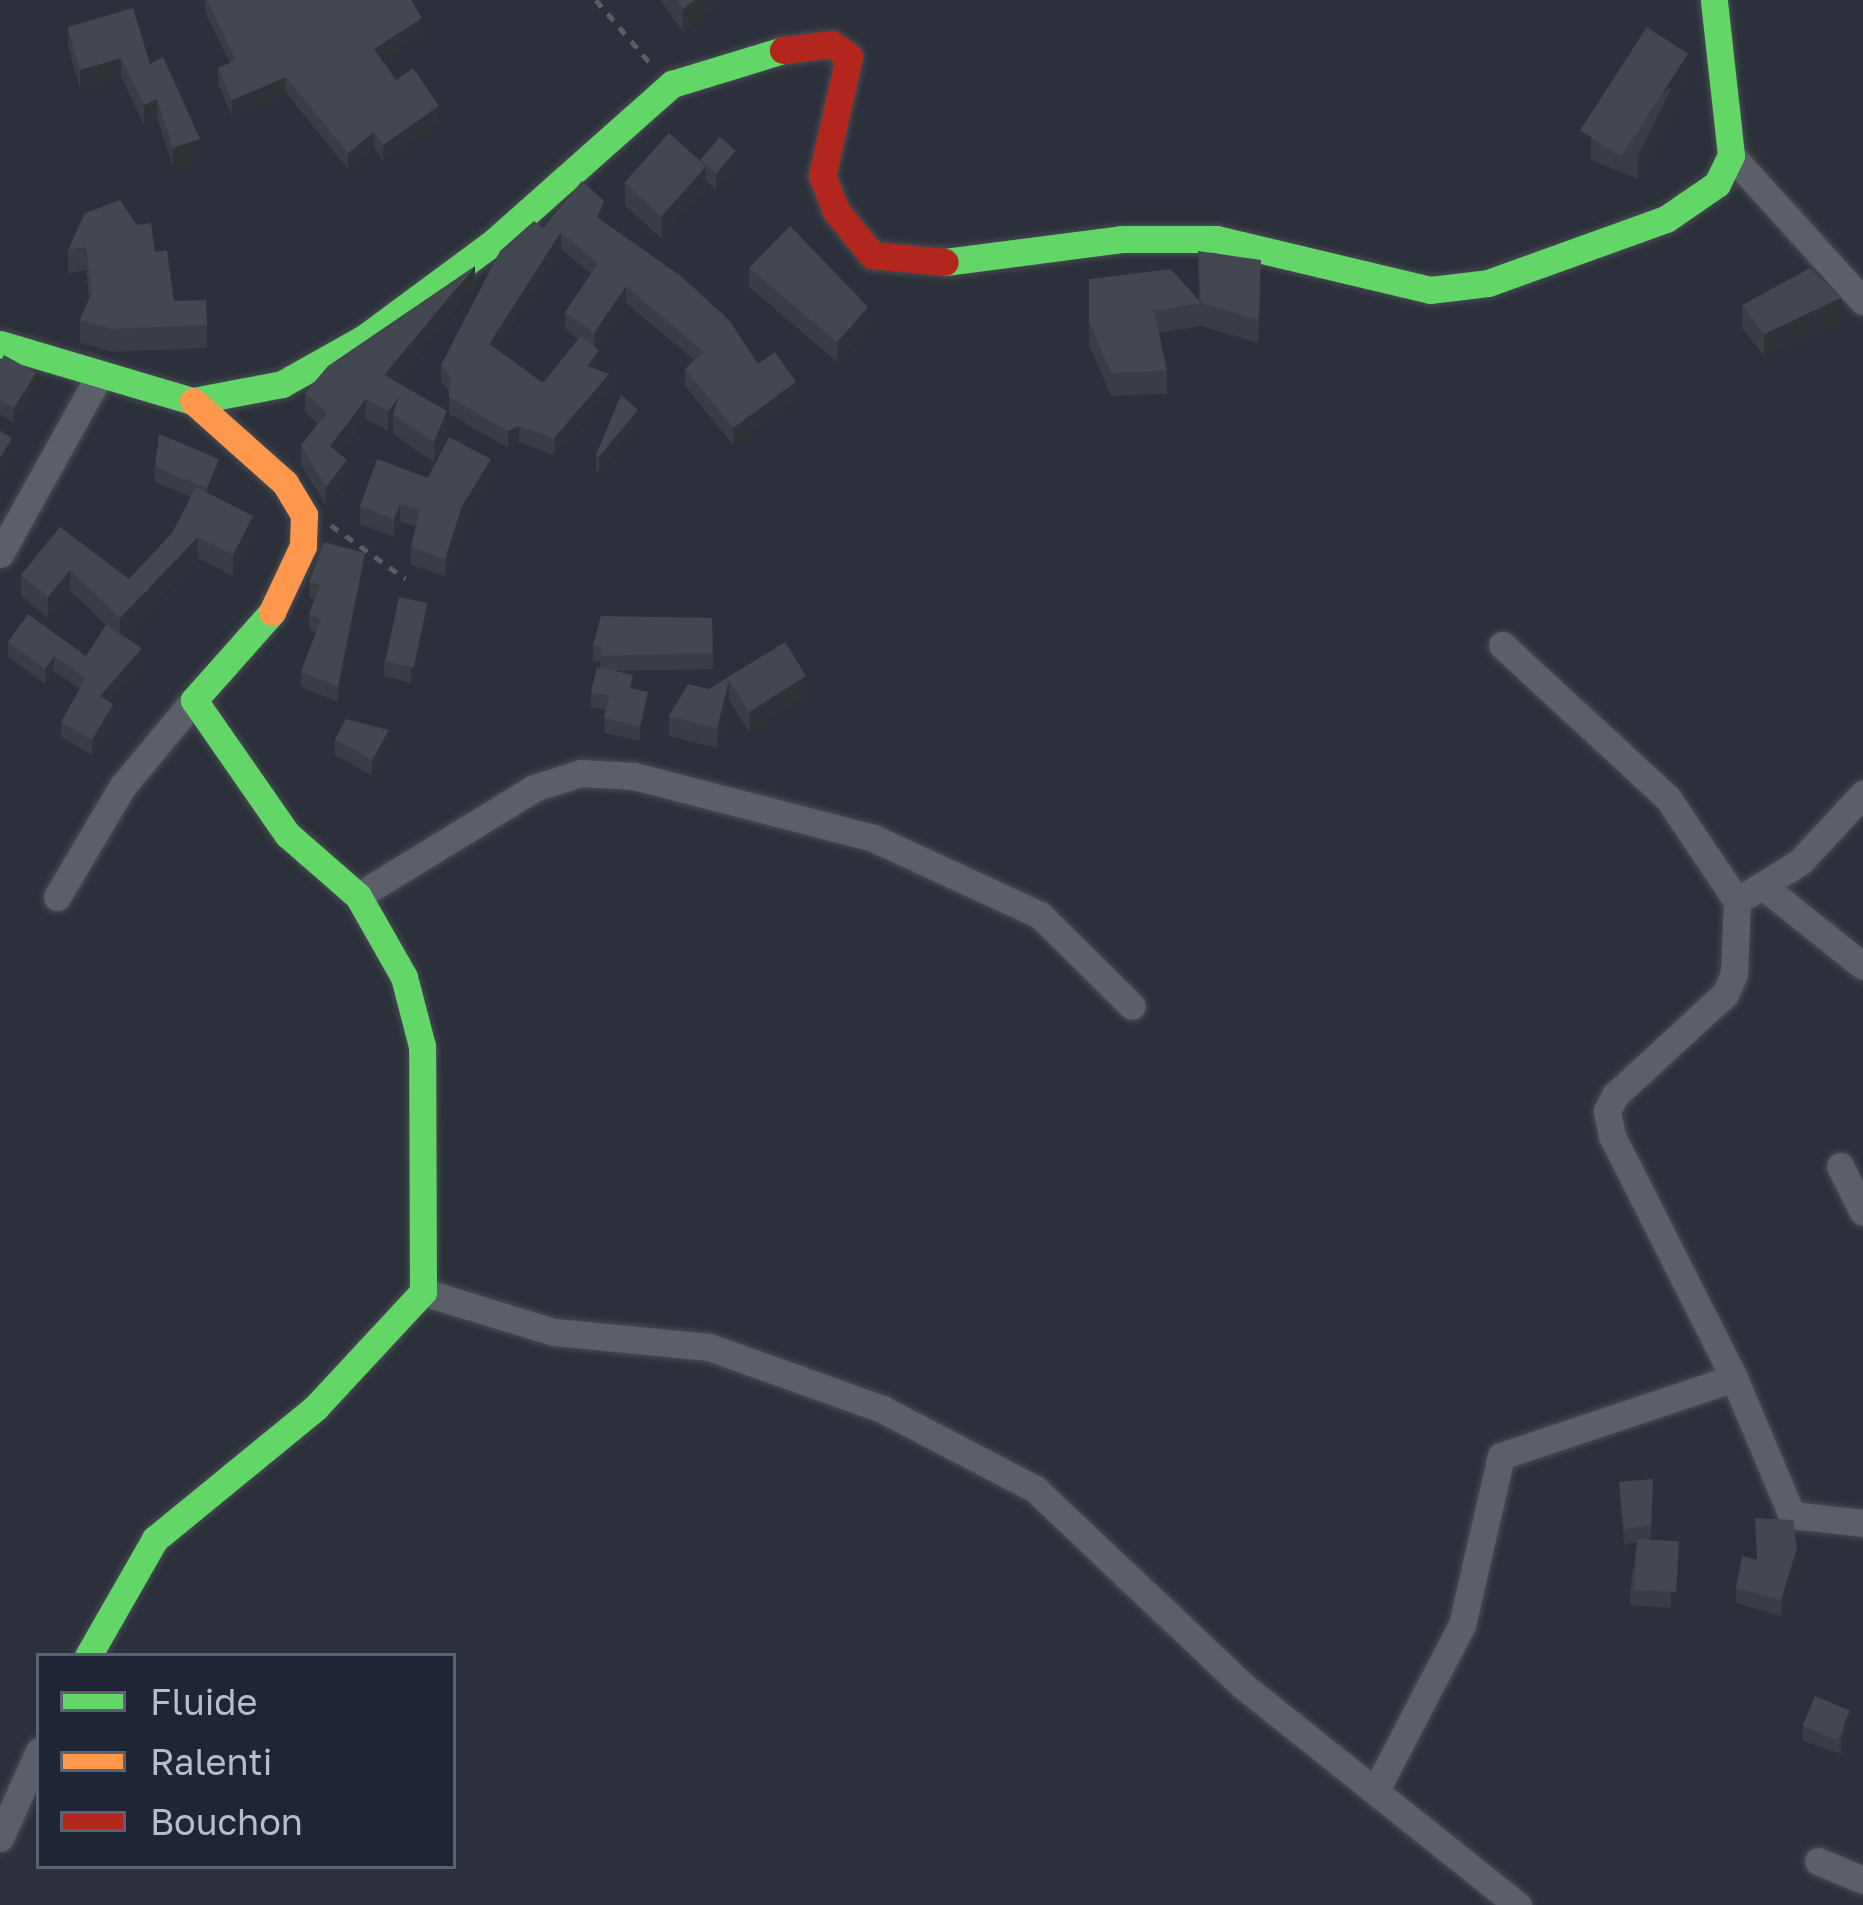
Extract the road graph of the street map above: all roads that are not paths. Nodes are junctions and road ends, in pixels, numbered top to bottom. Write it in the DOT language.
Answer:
graph roads {
  1 [pos="1714,0"];
  2 [pos="1731,155"];
  3 [pos="1863,301"];
  4 [pos="0,344"];
  5 [pos="99,376"];
  6 [pos="193,401"];
  7 [pos="0,554"];
  8 [pos="1502,645"];
  9 [pos="194,700"];
  10 [pos="1863,794"];
  11 [pos="1764,886"];
  12 [pos="358,896"];
  13 [pos="57,897"];
  14 [pos="1737,902"];
  15 [pos="1863,966"];
  16 [pos="1132,1006"];
  17 [pos="1840,1166"];
  18 [pos="1863,1212"];
  19 [pos="423,1292"];
  20 [pos="1734,1378"];
  21 [pos="1863,1523"];
  22 [pos="90,1653"];
  23 [pos="36,1758"];
  24 [pos="1378,1788"];
  25 [pos="0,1838"];
  26 [pos="1818,1861"];
  27 [pos="1863,1880"];
  28 [pos="1518,1905"];
  1 -- 2 [label="street"];
  2 -- 3 [label="street"];
  2 -- 6 [label="street"];
  4 -- 5 [label="street"];
  5 -- 6 [label="street"];
  5 -- 7 [label="street"];
  6 -- 9 [label="street"];
  8 -- 14 [label="street"];
  9 -- 12 [label="street"];
  9 -- 13 [label="street"];
  10 -- 11 [label="street"];
  11 -- 14 [label="street"];
  11 -- 15 [label="street"];
  12 -- 16 [label="street"];
  12 -- 19 [label="street"];
  14 -- 20 [label="street"];
  17 -- 18 [label="street"];
  19 -- 22 [label="street"];
  19 -- 24 [label="street"];
  20 -- 21 [label="street"];
  20 -- 24 [label="street"];
  23 -- 25 [label="street"];
  24 -- 28 [label="street"];
  26 -- 27 [label="street"];
}
